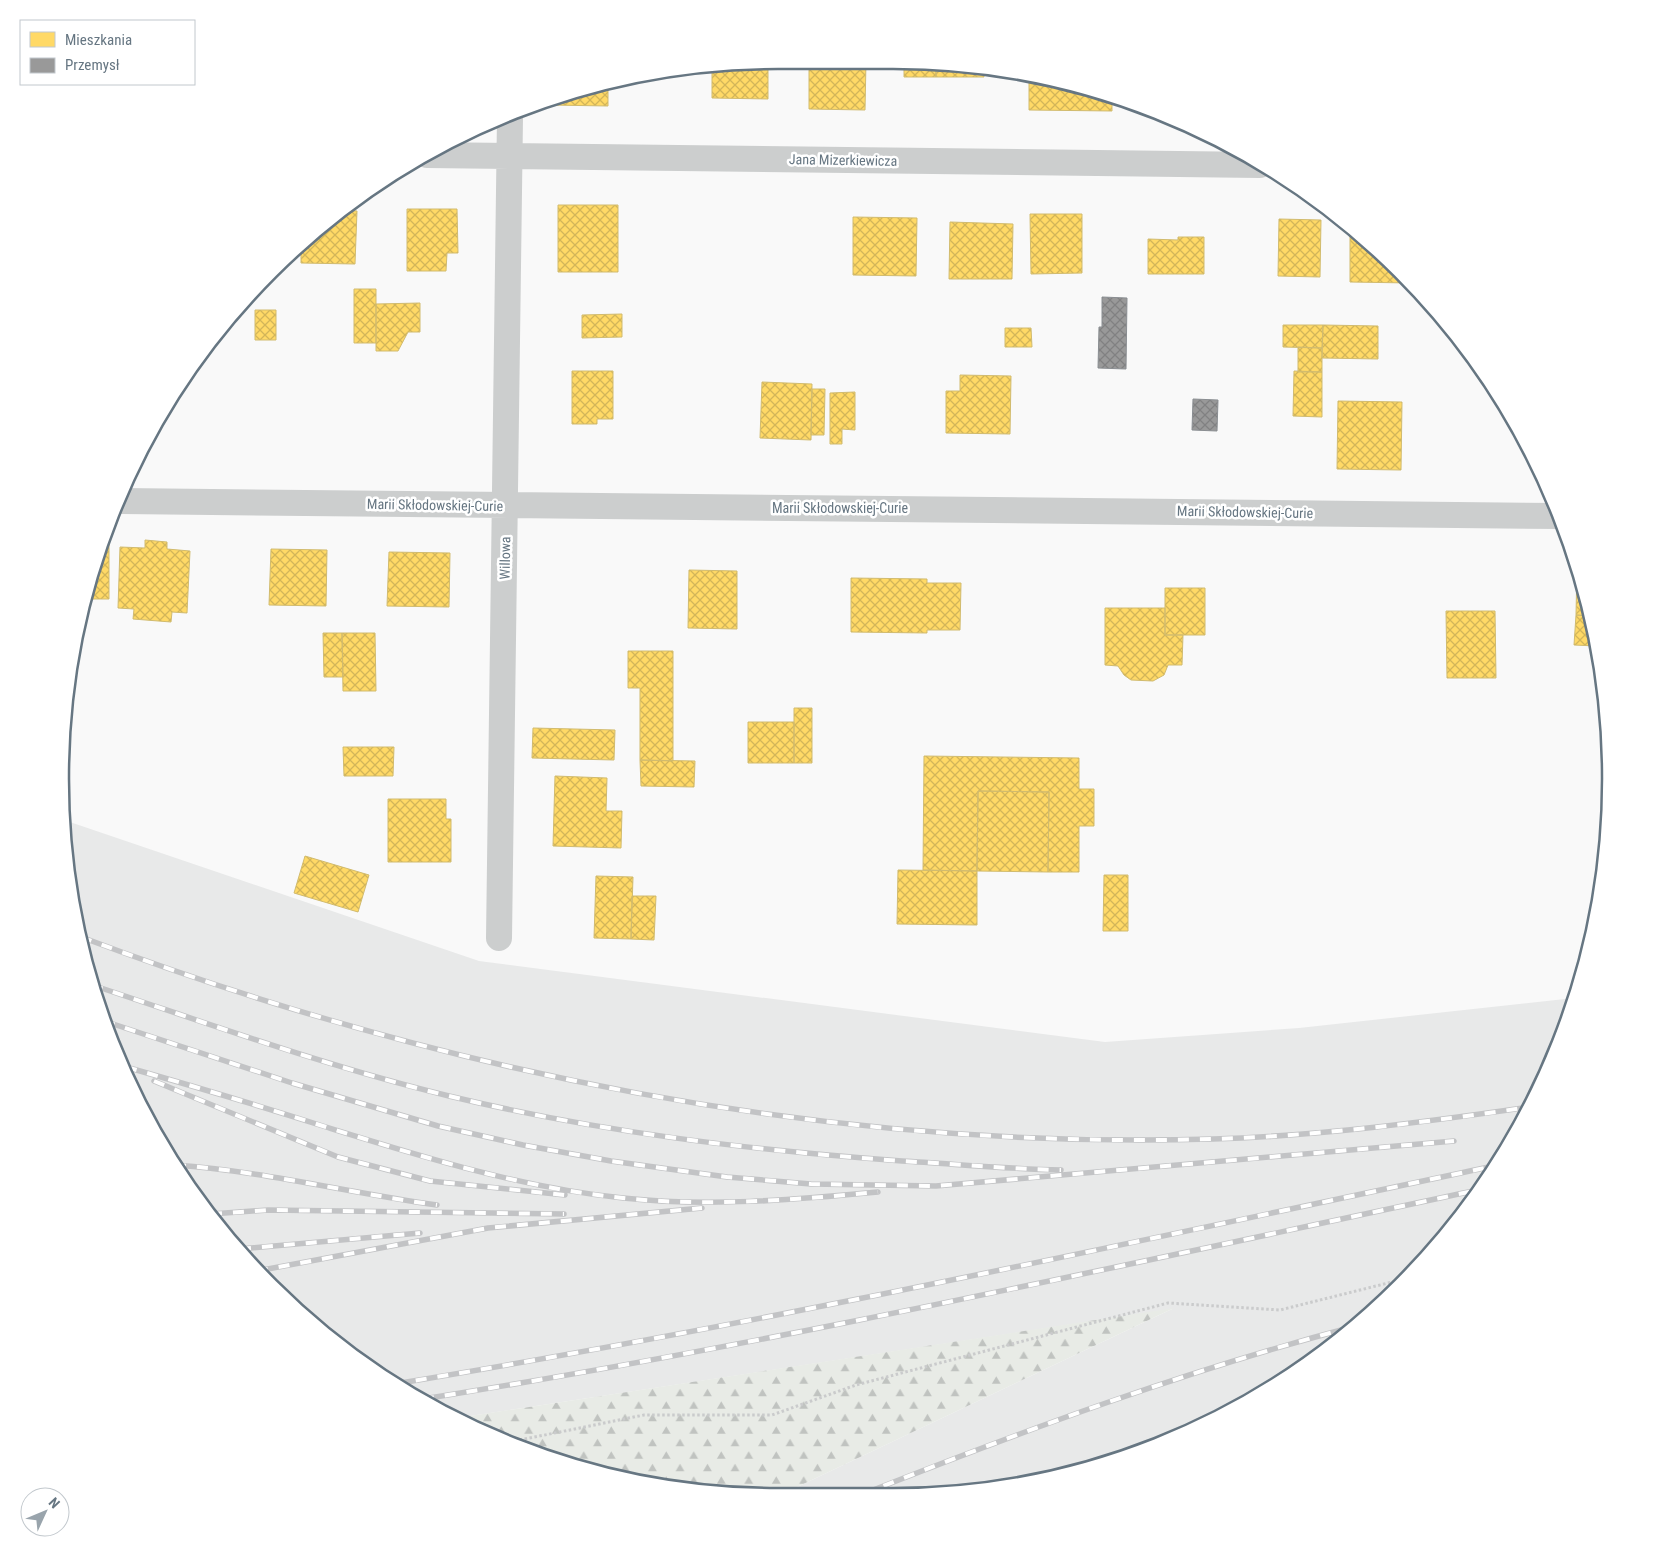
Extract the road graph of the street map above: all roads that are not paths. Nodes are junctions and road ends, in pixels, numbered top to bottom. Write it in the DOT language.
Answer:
graph roads {
  1 [pos="510,122"];
  2 [pos="440,155"];
  3 [pos="510,156"];
  4 [pos="1248,165"];
  5 [pos="126,501"];
  6 [pos="506,506"];
  7 [pos="1552,516"];
  8 [pos="499,938"];
  1 -- 3 [label="street, Willowa"];
  2 -- 3 [label="street, Jana Mizerkiewicza"];
  3 -- 4 [label="street, Jana Mizerkiewicza"];
  3 -- 6 [label="street, Willowa"];
  5 -- 6 [label="street, Marii Skłodowskiej-Curie"];
  6 -- 7 [label="street, Marii Skłodowskiej-Curie"];
  6 -- 8 [label="street, Willowa"];
}
